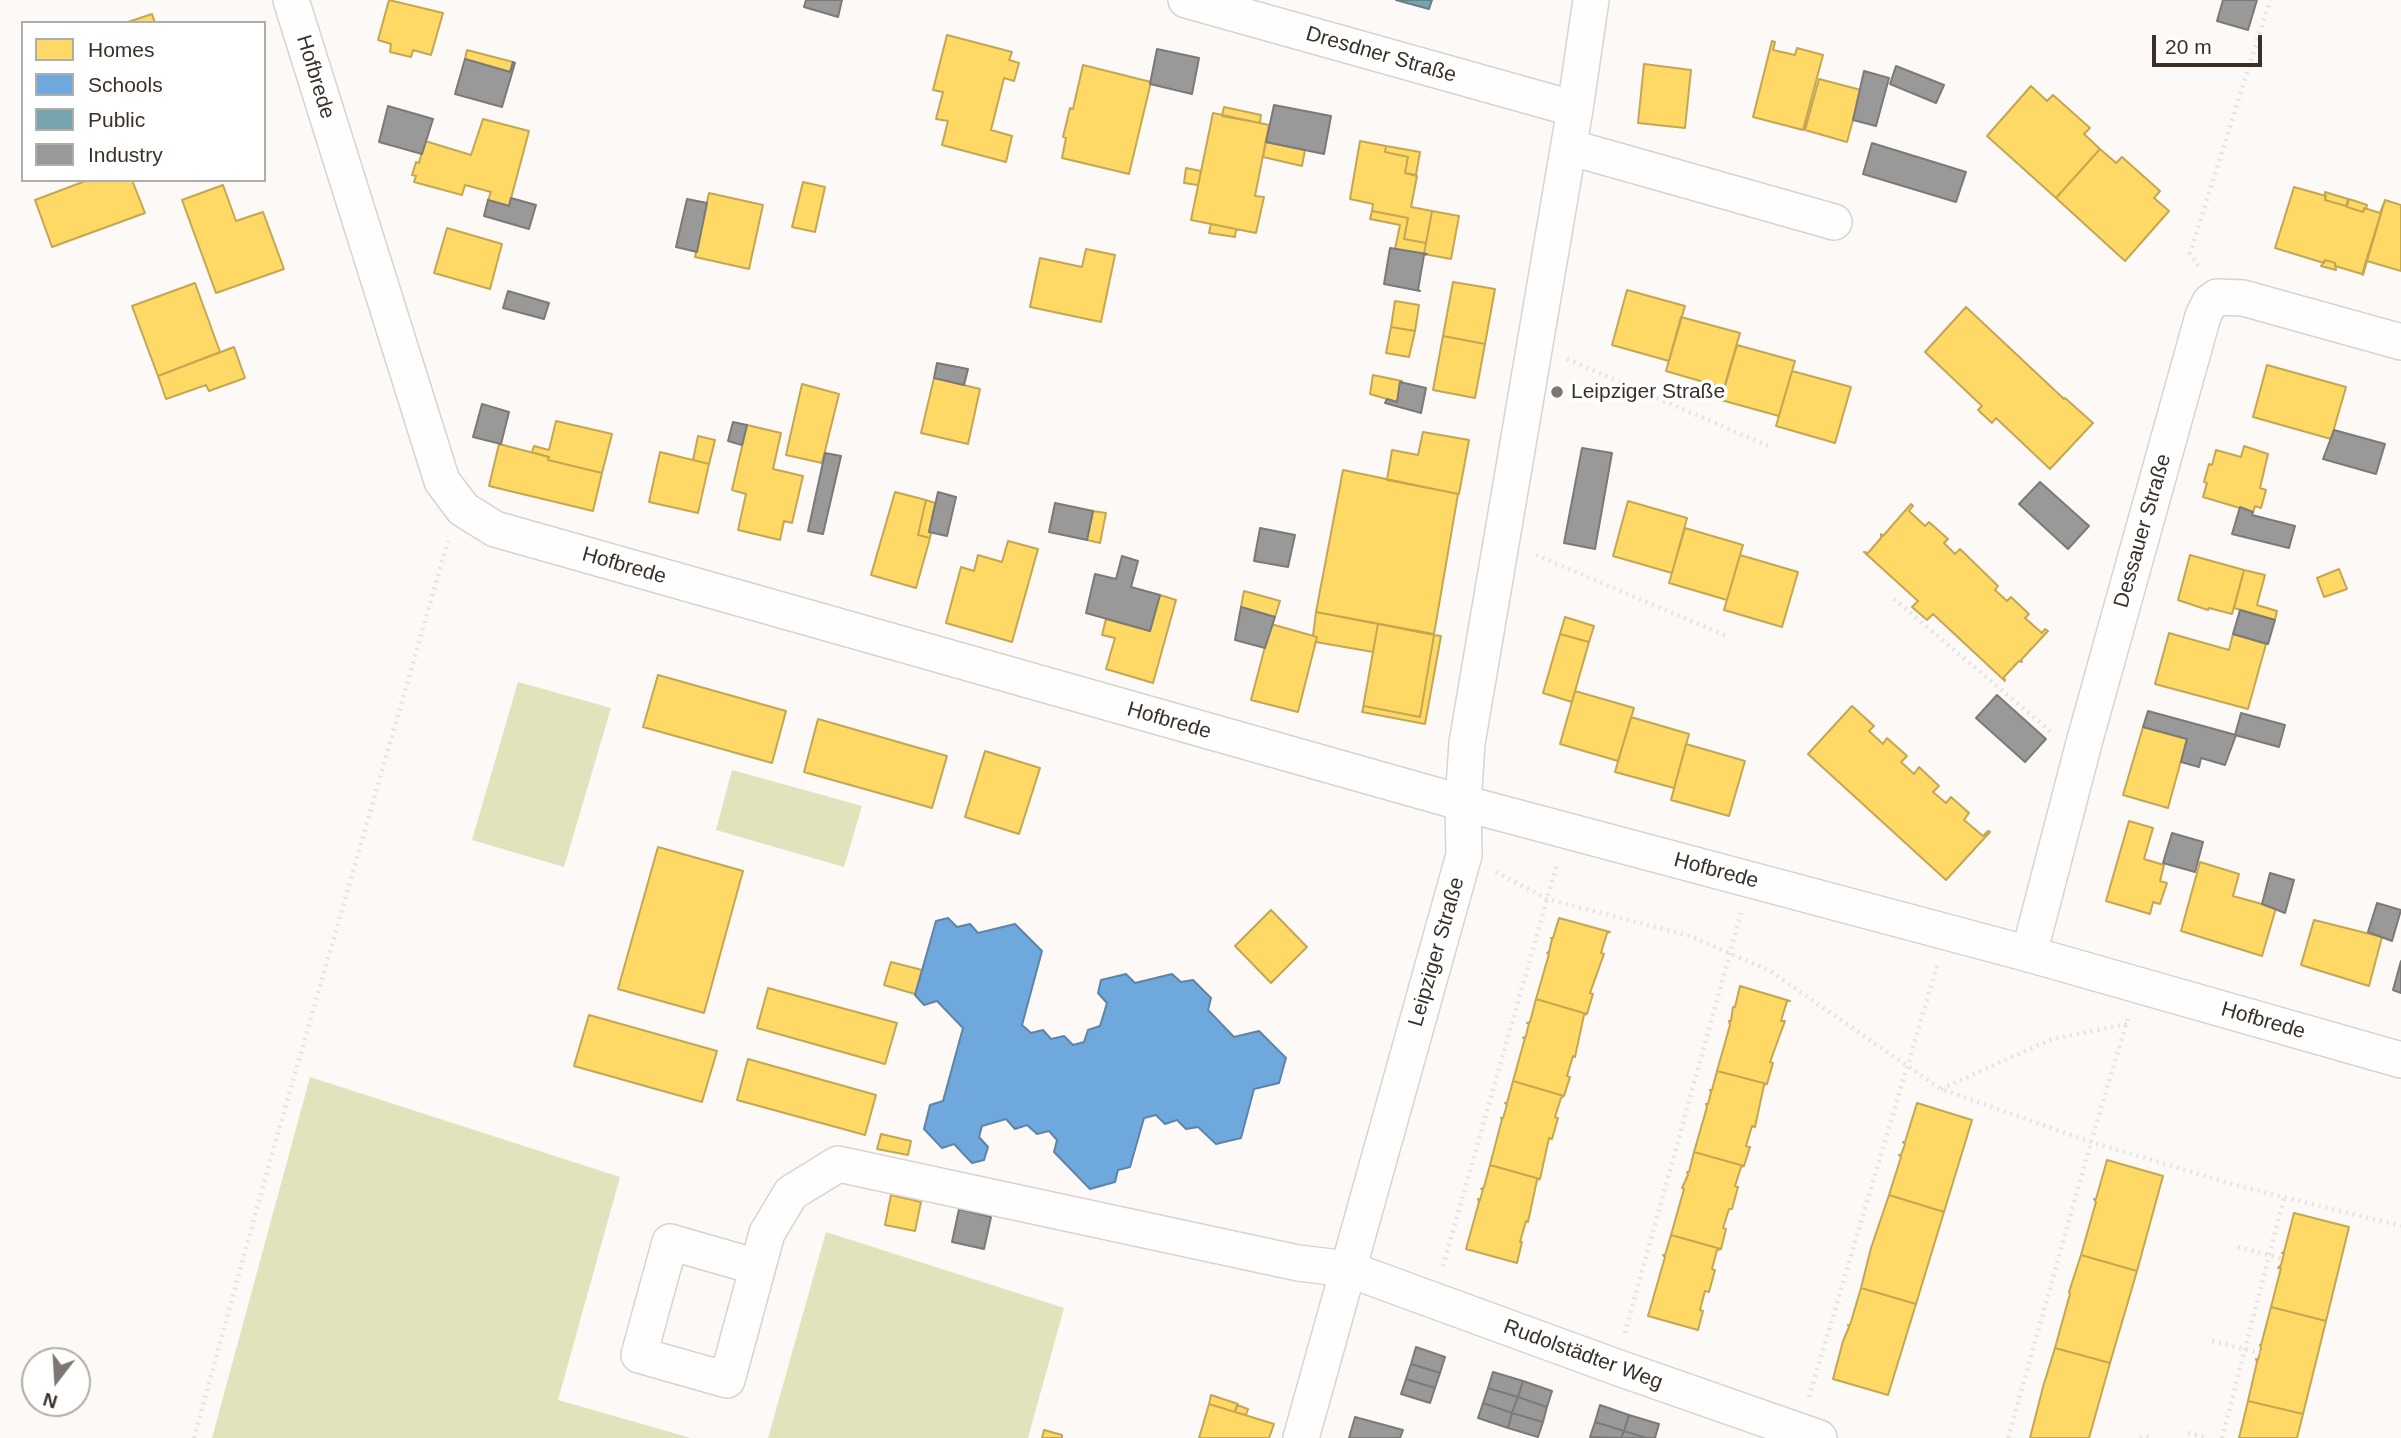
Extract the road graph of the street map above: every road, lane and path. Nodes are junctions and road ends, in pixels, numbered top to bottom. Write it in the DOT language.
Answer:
graph roads {
  1 [pos="291,0"];
  2 [pos="1186,0"];
  3 [pos="1591,0"];
  4 [pos="2270,0"];
  5 [pos="1575,109"];
  6 [pos="1569,147"];
  7 [pos="1834,222"];
  8 [pos="2217,297"];
  9 [pos="2401,342"];
  10 [pos="1534,351"];
  11 [pos="1768,446"];
  12 [pos="463,509"];
  13 [pos="1501,545"];
  14 [pos="1894,599"];
  15 [pos="1728,637"];
  16 [pos="2084,743"];
  17 [pos="1463,803"];
  18 [pos="1464,855"];
  19 [pos="1556,866"];
  20 [pos="1547,899"];
  21 [pos="1740,916"];
  22 [pos="1729,954"];
  23 [pos="2029,954"];
  24 [pos="1936,969"];
  25 [pos="2138,985"];
  26 [pos="2127,1024"];
  27 [pos="2401,1060"];
  28 [pos="1907,1064"];
  29 [pos="1941,1089"];
  30 [pos="2091,1142"];
  31 [pos="2284,1198"];
  32 [pos="2401,1226"];
  33 [pos="2238,1247"];
  34 [pos="2269,1255"];
  35 [pos="2283,1259"];
  36 [pos="757,1267"];
  37 [pos="1348,1269"];
  38 [pos="1434,1301"];
  39 [pos="2212,1340"];
  40 [pos="2245,1349"];
  41 [pos="2260,1353"];
  42 [pos="1616,1367"];
  43 [pos="2188,1433"];
  44 [pos="1809,1435"];
  45 [pos="194,1438"];
  46 [pos="1301,1438"];
  47 [pos="2008,1438"];
  48 [pos="2140,1438"];
  49 [pos="2152,1438"];
  50 [pos="2208,1438"];
  51 [pos="2222,1438"];
  1 -- 12 [label="street, Hofbrede"];
  2 -- 5 [label="street, Dresdner Straße"];
  3 -- 5 [label="street, Leipziger Straße"];
  4 -- 8 [label="path"];
  5 -- 6 [label="street, Leipziger Straße"];
  6 -- 7 [label="street"];
  6 -- 10 [label="street, Leipziger Straße"];
  8 -- 9 [label="street"];
  8 -- 16 [label="street, Dessauer Straße"];
  10 -- 11 [label="path"];
  10 -- 13 [label="street, Leipziger Straße"];
  12 -- 17 [label="street, Hofbrede"];
  12 -- 45 [label="path"];
  13 -- 15 [label="path"];
  13 -- 17 [label="street, Leipziger Straße"];
  14 -- 16 [label="path"];
  16 -- 23 [label="street, Dessauer Straße"];
  17 -- 18 [label="street, Leipziger Straße"];
  17 -- 23 [label="street, Hofbrede"];
  18 -- 20 [label="path"];
  18 -- 37 [label="street, Leipziger Straße"];
  19 -- 20 [label="path"];
  20 -- 22 [label="path"];
  20 -- 38 [label="path"];
  21 -- 22 [label="path"];
  22 -- 28 [label="path"];
  22 -- 42 [label="path"];
  23 -- 25 [label="street, Hofbrede"];
  24 -- 28 [label="path"];
  25 -- 26 [label="path"];
  25 -- 27 [label="street, Hofbrede"];
  26 -- 29 [label="path"];
  26 -- 30 [label="path"];
  28 -- 29 [label="path"];
  28 -- 44 [label="path"];
  29 -- 30 [label="path"];
  30 -- 31 [label="path"];
  30 -- 47 [label="path"];
  31 -- 32 [label="path"];
  31 -- 34 [label="path"];
  33 -- 34 [label="path"];
  34 -- 35 [label="path"];
  34 -- 40 [label="path"];
  36 -- 37 [label="street, Rudolstädter Weg"];
  37 -- 38 [label="street, Rudolstädter Weg"];
  37 -- 46 [label="street, Leipziger Straße"];
  38 -- 42 [label="street, Rudolstädter Weg"];
  39 -- 40 [label="path"];
  40 -- 41 [label="path"];
  40 -- 51 [label="path"];
  42 -- 44 [label="street, Rudolstädter Weg"];
  43 -- 50 [label="path"];
  48 -- 49 [label="path"];
}
